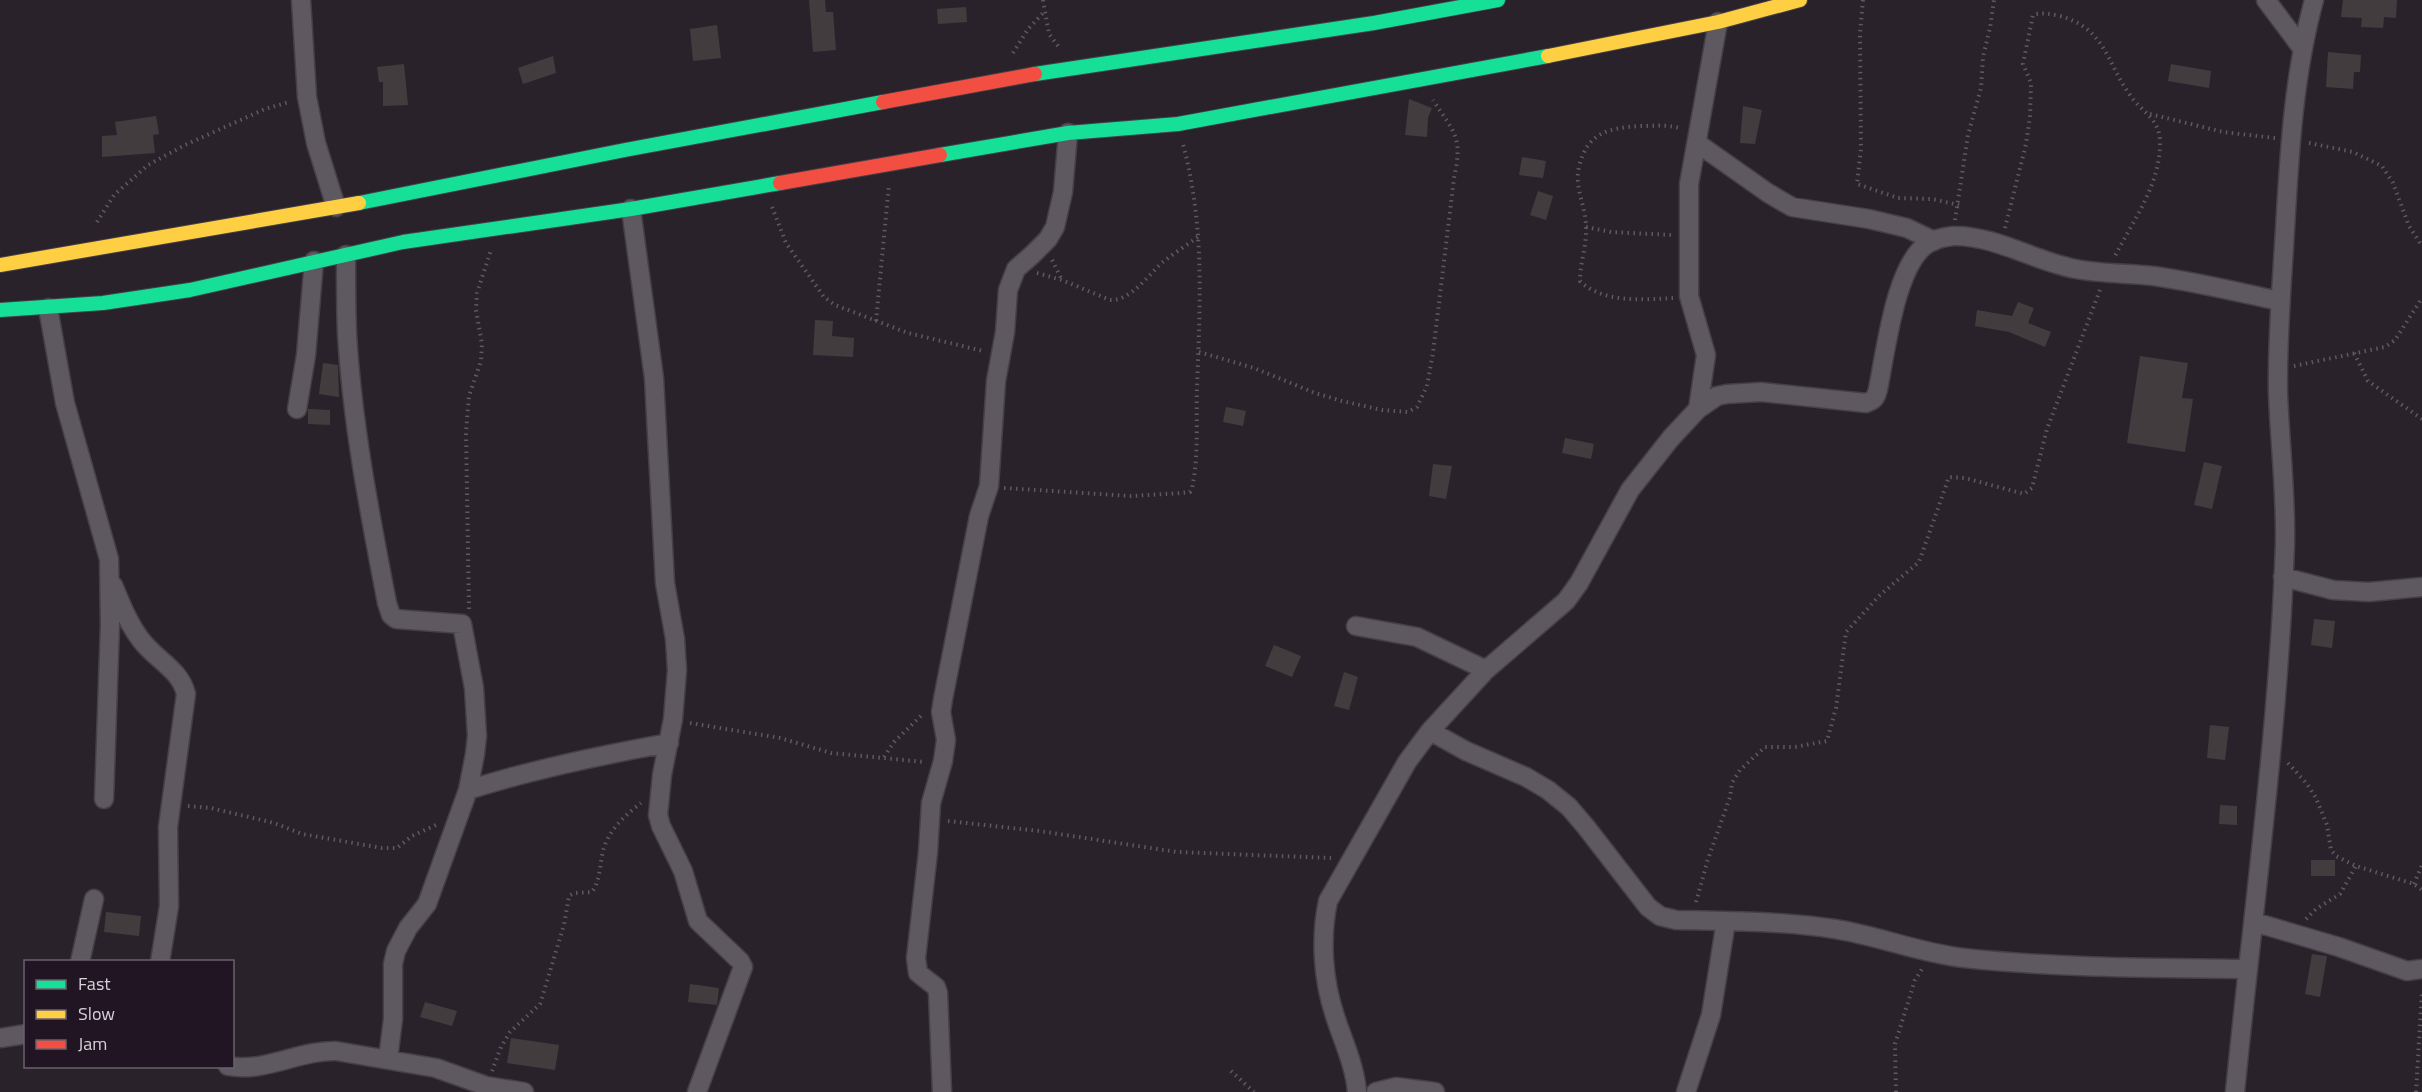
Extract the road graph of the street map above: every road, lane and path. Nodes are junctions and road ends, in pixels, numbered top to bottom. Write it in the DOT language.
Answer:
graph roads {
  1 [pos="301,0"];
  2 [pos="1043,0"];
  3 [pos="1498,0"];
  4 [pos="1800,0"];
  5 [pos="1863,0"];
  6 [pos="1994,0"];
  7 [pos="2266,0"];
  8 [pos="2314,0"];
  9 [pos="1477,2"];
  10 [pos="1044,12"];
  11 [pos="1718,22"];
  12 [pos="2302,48"];
  13 [pos="1076,67"];
  14 [pos="1014,78"];
  15 [pos="1421,81"];
  16 [pos="307,97"];
  17 [pos="2150,114"];
  18 [pos="1178,123"];
  19 [pos="1068,134"];
  20 [pos="2290,140"];
  21 [pos="1698,141"];
  22 [pos="891,165"];
  23 [pos="754,189"];
  24 [pos="1959,205"];
  25 [pos="336,207"];
  26 [pos="632,209"];
  27 [pos="97,223"];
  28 [pos="1586,227"];
  29 [pos="496,229"];
  30 [pos="1688,234"];
  31 [pos="1198,237"];
  32 [pos="1942,239"];
  33 [pos="2000,246"];
  34 [pos="2422,246"];
  35 [pos="345,255"];
  36 [pos="314,261"];
  37 [pos="0,265"];
  38 [pos="1016,269"];
  39 [pos="2106,273"];
  40 [pos="1689,296"];
  41 [pos="2422,298"];
  42 [pos="2279,301"];
  43 [pos="48,308"];
  44 [pos="0,310"];
  45 [pos="876,321"];
  46 [pos="1198,352"];
  47 [pos="2354,353"];
  48 [pos="1000,358"];
  49 [pos="2279,370"];
  50 [pos="297,409"];
  51 [pos="1698,409"];
  52 [pos="2422,419"];
  53 [pos="989,486"];
  54 [pos="2283,577"];
  55 [pos="109,578"];
  56 [pos="2422,587"];
  57 [pos="1356,626"];
  58 [pos="464,637"];
  59 [pos="1486,670"];
  60 [pos="943,699"];
  61 [pos="673,719"];
  62 [pos="1430,731"];
  63 [pos="669,743"];
  64 [pos="2272,748"];
  65 [pos="884,757"];
  66 [pos="943,761"];
  67 [pos="468,790"];
  68 [pos="660,790"];
  69 [pos="104,799"];
  70 [pos="171,804"];
  71 [pos="460,811"];
  72 [pos="930,820"];
  73 [pos="1351,859"];
  74 [pos="2422,865"];
  75 [pos="2356,866"];
  76 [pos="2414,884"];
  77 [pos="2422,890"];
  78 [pos="94,899"];
  79 [pos="1692,920"];
  80 [pos="1726,921"];
  81 [pos="2254,922"];
  82 [pos="2291,933"];
  83 [pos="1933,954"];
  84 [pos="80,960"];
  85 [pos="160,960"];
  86 [pos="2247,969"];
  87 [pos="2422,969"];
  88 [pos="2422,992"];
  89 [pos="24,1034"];
  90 [pos="0,1038"];
  91 [pos="388,1059"];
  92 [pos="234,1067"];
  93 [pos="1231,1071"];
  94 [pos="486,1086"];
  95 [pos="525,1092"];
  96 [pos="697,1092"];
  97 [pos="942,1092"];
  98 [pos="1254,1092"];
  99 [pos="1357,1092"];
  100 [pos="1376,1092"];
  101 [pos="1435,1092"];
  102 [pos="1686,1092"];
  103 [pos="1896,1092"];
  104 [pos="2235,1092"];
  105 [pos="2416,1092"];
  1 -- 16 [label="street"];
  2 -- 10 [label="path"];
  3 -- 9 [label="main road"];
  4 -- 11 [label="main road"];
  5 -- 24 [label="path"];
  6 -- 24 [label="path"];
  7 -- 12 [label="street"];
  8 -- 12 [label="street"];
  9 -- 13 [label="main road"];
  10 -- 13 [label="path"];
  10 -- 14 [label="path"];
  11 -- 15 [label="main road"];
  11 -- 21 [label="street"];
  12 -- 20 [label="street"];
  13 -- 14 [label="main road"];
  14 -- 25 [label="main road"];
  15 -- 18 [label="main road"];
  15 -- 46 [label="path"];
  16 -- 25 [label="street"];
  16 -- 27 [label="path"];
  17 -- 20 [label="path"];
  17 -- 33 [label="path"];
  17 -- 39 [label="path"];
  18 -- 19 [label="main road"];
  18 -- 31 [label="path"];
  19 -- 22 [label="main road"];
  19 -- 38 [label="street"];
  20 -- 34 [label="path"];
  20 -- 42 [label="street"];
  21 -- 28 [label="path"];
  21 -- 30 [label="street"];
  21 -- 32 [label="street"];
  22 -- 23 [label="main road"];
  22 -- 45 [label="path"];
  23 -- 26 [label="main road"];
  23 -- 45 [label="path"];
  24 -- 32 [label="path"];
  25 -- 37 [label="main road"];
  26 -- 29 [label="main road"];
  26 -- 61 [label="street"];
  28 -- 30 [label="path"];
  28 -- 40 [label="path"];
  29 -- 35 [label="main road"];
  29 -- 58 [label="path"];
  30 -- 40 [label="street"];
  31 -- 38 [label="path"];
  31 -- 46 [label="path"];
  32 -- 33 [label="street"];
  32 -- 51 [label="street"];
  33 -- 39 [label="street"];
  35 -- 36 [label="main road"];
  35 -- 58 [label="street"];
  36 -- 43 [label="main road"];
  36 -- 50 [label="street"];
  38 -- 48 [label="street"];
  39 -- 42 [label="street"];
  39 -- 79 [label="path"];
  40 -- 51 [label="street"];
  41 -- 47 [label="path"];
  42 -- 49 [label="street"];
  43 -- 44 [label="main road"];
  43 -- 55 [label="street"];
  45 -- 48 [label="path"];
  46 -- 53 [label="path"];
  47 -- 49 [label="path"];
  47 -- 52 [label="path"];
  48 -- 53 [label="street"];
  49 -- 54 [label="street"];
  51 -- 59 [label="street"];
  53 -- 60 [label="street"];
  54 -- 56 [label="street"];
  54 -- 64 [label="street"];
  55 -- 69 [label="street"];
  55 -- 70 [label="street"];
  57 -- 59 [label="street"];
  58 -- 67 [label="street"];
  59 -- 62 [label="street"];
  60 -- 65 [label="path"];
  60 -- 66 [label="street"];
  61 -- 63 [label="street"];
  61 -- 65 [label="path"];
  62 -- 73 [label="street"];
  62 -- 79 [label="street"];
  63 -- 67 [label="street"];
  63 -- 68 [label="street"];
  64 -- 75 [label="path"];
  64 -- 81 [label="street"];
  65 -- 66 [label="path"];
  66 -- 72 [label="street"];
  67 -- 71 [label="street"];
  68 -- 94 [label="path"];
  68 -- 96 [label="street"];
  70 -- 71 [label="path"];
  70 -- 85 [label="street"];
  71 -- 91 [label="street"];
  72 -- 73 [label="path"];
  72 -- 97 [label="street"];
  73 -- 99 [label="street"];
  74 -- 76 [label="path"];
  75 -- 76 [label="path"];
  75 -- 82 [label="path"];
  76 -- 77 [label="path"];
  78 -- 84 [label="street"];
  79 -- 80 [label="street"];
  80 -- 83 [label="street"];
  80 -- 102 [label="street"];
  81 -- 82 [label="street"];
  81 -- 86 [label="street"];
  82 -- 87 [label="street"];
  83 -- 86 [label="street"];
  83 -- 103 [label="path"];
  86 -- 104 [label="street"];
  88 -- 105 [label="path"];
  89 -- 90 [label="street"];
  91 -- 92 [label="street"];
  91 -- 94 [label="street"];
  93 -- 98 [label="path"];
  94 -- 95 [label="street"];
  100 -- 101 [label="street"];
}
